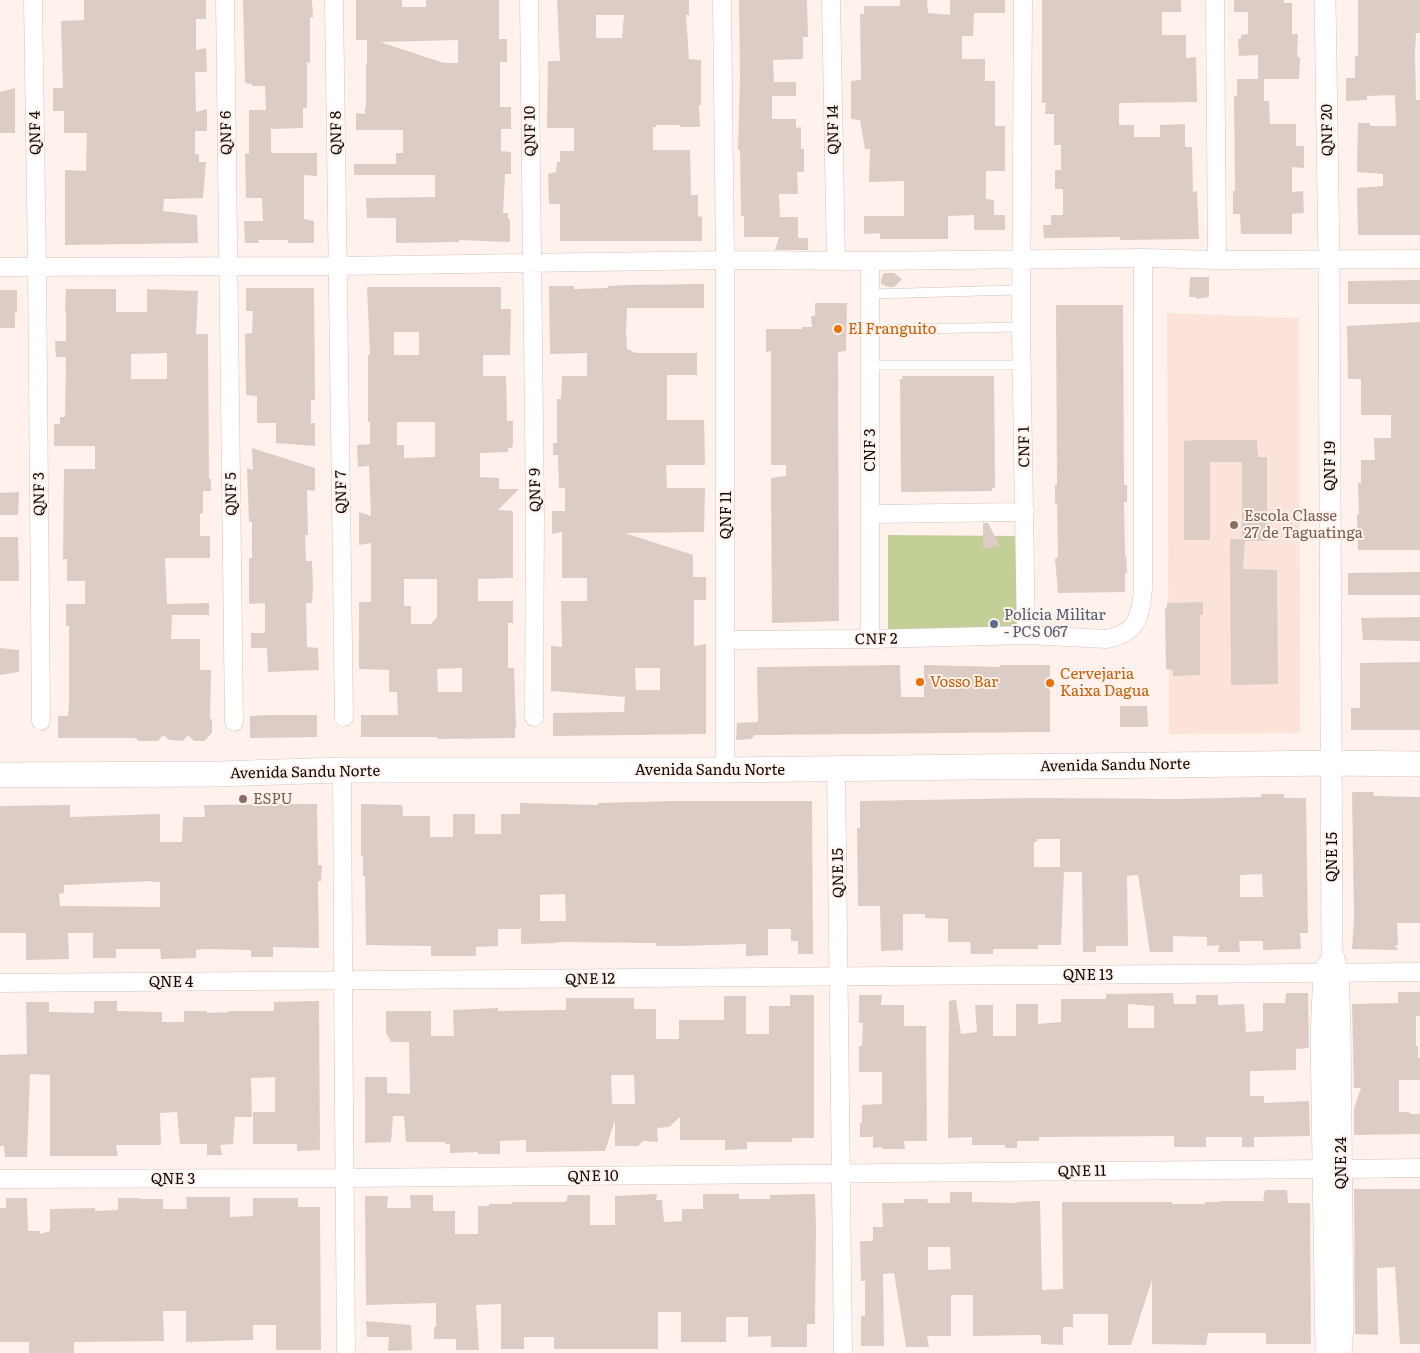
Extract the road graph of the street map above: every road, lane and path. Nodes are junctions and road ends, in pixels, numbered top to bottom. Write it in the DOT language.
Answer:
graph roads {
  1 [pos="33,0"];
  2 [pos="225,0"];
  3 [pos="334,0"];
  4 [pos="529,0"];
  5 [pos="722,0"];
  6 [pos="831,0"];
  7 [pos="1023,0"];
  8 [pos="1215,0"];
  9 [pos="1325,0"];
  10 [pos="1143,258"];
  11 [pos="1022,259"];
  12 [pos="1328,259"];
  13 [pos="1420,259"];
  14 [pos="725,260"];
  15 [pos="1217,260"];
  16 [pos="836,261"];
  17 [pos="870,261"];
  18 [pos="532,262"];
  19 [pos="227,266"];
  20 [pos="337,266"];
  21 [pos="0,267"];
  22 [pos="37,267"];
  23 [pos="1022,290"];
  24 [pos="870,294"];
  25 [pos="1021,327"];
  26 [pos="870,330"];
  27 [pos="870,365"];
  28 [pos="1022,365"];
  29 [pos="1025,512"];
  30 [pos="870,514"];
  31 [pos="1026,635"];
  32 [pos="726,640"];
  33 [pos="870,640"];
  34 [pos="344,717"];
  35 [pos="534,717"];
  36 [pos="41,721"];
  37 [pos="234,722"];
  38 [pos="1332,763"];
  39 [pos="1420,764"];
  40 [pos="836,769"];
  41 [pos="342,770"];
  42 [pos="725,770"];
  43 [pos="0,775"];
  44 [pos="1420,972"];
  45 [pos="1331,973"];
  46 [pos="839,977"];
  47 [pos="342,981"];
  48 [pos="0,983"];
  49 [pos="1420,1168"];
  50 [pos="1332,1169"];
  51 [pos="840,1174"];
  52 [pos="346,1178"];
  53 [pos="0,1179"];
  54 [pos="346,1353"];
  55 [pos="843,1353"];
  56 [pos="1326,1353"];
  57 [pos="1341,1353"];
  1 -- 22 [label="street, QNF 4"];
  2 -- 19 [label="street, QNF 6"];
  3 -- 20 [label="street, QNF 8"];
  4 -- 18 [label="street, QNF 10"];
  5 -- 14 [label="street, QNF 11"];
  6 -- 16 [label="street, QNF 14"];
  7 -- 11 [label="street, CNF 1"];
  8 -- 15 [label="street"];
  9 -- 12 [label="street, QNF 20"];
  10 -- 11 [label="street"];
  10 -- 15 [label="street"];
  10 -- 31 [label="street, CNF 2"];
  11 -- 17 [label="street"];
  11 -- 23 [label="street, CNF 1"];
  12 -- 13 [label="street"];
  12 -- 15 [label="street"];
  12 -- 38 [label="street, QNF 19"];
  14 -- 16 [label="street"];
  14 -- 18 [label="street"];
  14 -- 32 [label="street, QNF 11"];
  16 -- 17 [label="street"];
  17 -- 24 [label="street, CNF 3"];
  18 -- 20 [label="street"];
  18 -- 35 [label="street, QNF 9"];
  19 -- 20 [label="street"];
  19 -- 22 [label="street"];
  19 -- 37 [label="street, QNF 5"];
  20 -- 34 [label="street, QNF 7"];
  21 -- 22 [label="street"];
  22 -- 36 [label="street, QNF 3"];
  23 -- 24 [label="lane"];
  23 -- 25 [label="street, CNF 1"];
  24 -- 26 [label="street, CNF 3"];
  25 -- 26 [label="lane"];
  25 -- 28 [label="street, CNF 1"];
  26 -- 27 [label="street, CNF 3"];
  27 -- 28 [label="lane"];
  27 -- 30 [label="street, CNF 3"];
  28 -- 29 [label="street, CNF 1"];
  29 -- 30 [label="street"];
  29 -- 31 [label="street, CNF 1"];
  30 -- 33 [label="street, CNF 3"];
  31 -- 33 [label="street, CNF 2"];
  32 -- 33 [label="street, CNF 2"];
  32 -- 42 [label="street, QNF 11"];
  38 -- 39 [label="main road, Avenida Sandu Norte"];
  38 -- 40 [label="main road, Avenida Sandu Norte"];
  38 -- 45 [label="street, QNE 15"];
  40 -- 42 [label="main road, Avenida Sandu Norte"];
  40 -- 46 [label="street, QNE 15"];
  41 -- 42 [label="main road, Avenida Sandu Norte"];
  41 -- 43 [label="main road, Avenida Sandu Norte"];
  41 -- 47 [label="street"];
  44 -- 45 [label="street, QNE 13"];
  45 -- 46 [label="street, QNE 13"];
  45 -- 50 [label="street, QNE 24"];
  46 -- 47 [label="street, QNE 12"];
  46 -- 51 [label="street, QNE 15"];
  47 -- 48 [label="street, QNE 4"];
  47 -- 52 [label="street"];
  49 -- 50 [label="street, QNE 11"];
  50 -- 51 [label="street, QNE 11"];
  50 -- 56 [label="street, QNE 24"];
  50 -- 57 [label="street, QNE 24"];
  51 -- 52 [label="street, QNE 10"];
  51 -- 55 [label="street, QNE 15"];
  52 -- 53 [label="street, QNE 3"];
  52 -- 54 [label="street"];
}
